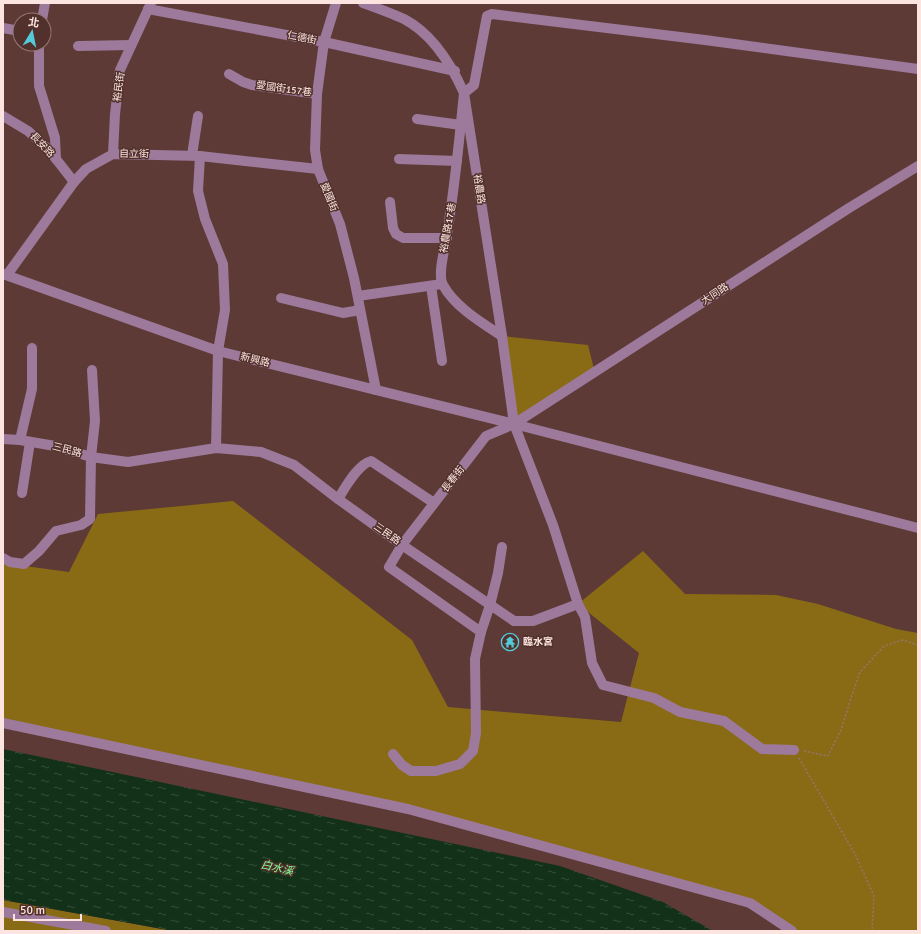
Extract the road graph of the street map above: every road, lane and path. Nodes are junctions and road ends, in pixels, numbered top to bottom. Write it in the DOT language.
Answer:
graph roads {
  1 [pos="336,3"];
  2 [pos="363,3"];
  3 [pos="149,6"];
  4 [pos="324,42"];
  5 [pos="132,45"];
  6 [pos="78,46"];
  7 [pos="39,52"];
  8 [pos="918,69"];
  9 [pos="454,71"];
  10 [pos="229,74"];
  11 [pos="464,93"];
  12 [pos="317,94"];
  13 [pos="3,116"];
  14 [pos="198,116"];
  15 [pos="417,119"];
  16 [pos="461,125"];
  17 [pos="113,154"];
  18 [pos="196,156"];
  19 [pos="56,159"];
  20 [pos="399,159"];
  21 [pos="457,161"];
  22 [pos="918,166"];
  23 [pos="318,169"];
  24 [pos="74,182"];
  25 [pos="390,202"];
  26 [pos="447,238"];
  27 [pos="5,274"];
  28 [pos="442,284"];
  29 [pos="431,286"];
  30 [pos="358,296"];
  31 [pos="281,298"];
  32 [pos="360,310"];
  33 [pos="502,336"];
  34 [pos="32,348"];
  35 [pos="218,351"];
  36 [pos="442,361"];
  37 [pos="92,370"];
  38 [pos="376,390"];
  39 [pos="514,424"];
  40 [pos="3,439"];
  41 [pos="25,441"];
  42 [pos="216,448"];
  43 [pos="91,457"];
  44 [pos="22,493"];
  45 [pos="338,499"];
  46 [pos="434,503"];
  47 [pos="918,528"];
  48 [pos="402,545"];
  49 [pos="502,547"];
  50 [pos="3,558"];
  51 [pos="578,604"];
  52 [pos="490,605"];
  53 [pos="481,632"];
  54 [pos="918,645"];
  55 [pos="3,723"];
  56 [pos="794,750"];
  57 [pos="393,754"];
  58 [pos="3,912"];
  59 [pos="106,931"];
  60 [pos="792,931"];
  61 [pos="872,931"];
  1 -- 4 [label="street, 愛國街"];
  2 -- 9 [label="street, 裕農路"];
  3 -- 4 [label="street, 仁德街"];
  3 -- 5 [label="street, 裕民街"];
  4 -- 9 [label="street, 仁德街"];
  4 -- 12 [label="street, 愛國街"];
  5 -- 6 [label="street"];
  5 -- 17 [label="street, 裕民街"];
  7 -- 19 [label="street"];
  8 -- 11 [label="street"];
  9 -- 11 [label="street, 裕農路"];
  10 -- 12 [label="street, 愛國街157巷"];
  11 -- 16 [label="street, 裕農路17巷"];
  11 -- 33 [label="street, 裕農路"];
  12 -- 23 [label="street, 愛國街"];
  13 -- 19 [label="street, 長安路"];
  14 -- 18 [label="street"];
  15 -- 16 [label="street"];
  16 -- 21 [label="street, 裕農路17巷"];
  17 -- 18 [label="street, 自立街"];
  17 -- 24 [label="street, 自立街"];
  18 -- 23 [label="street, 自立街"];
  18 -- 35 [label="street"];
  19 -- 24 [label="street, 長安路"];
  20 -- 21 [label="street"];
  21 -- 26 [label="street, 裕農路17巷"];
  22 -- 39 [label="street, 大同路"];
  23 -- 30 [label="street, 愛國街"];
  24 -- 27 [label="street, 自立街"];
  25 -- 26 [label="street"];
  26 -- 28 [label="street, 裕農路17巷"];
  27 -- 35 [label="street, 新興路"];
  28 -- 29 [label="street"];
  28 -- 33 [label="street"];
  29 -- 30 [label="street"];
  29 -- 36 [label="street"];
  30 -- 32 [label="street, 愛國街"];
  31 -- 32 [label="street"];
  32 -- 38 [label="street, 愛國街"];
  33 -- 39 [label="street, 裕農路"];
  34 -- 41 [label="street"];
  35 -- 38 [label="street, 新興路"];
  35 -- 42 [label="street"];
  37 -- 43 [label="street"];
  38 -- 39 [label="street, 新興路"];
  39 -- 46 [label="street, 長春街"];
  39 -- 47 [label="street, 新興路"];
  39 -- 51 [label="street"];
  40 -- 41 [label="street, 三民路"];
  41 -- 43 [label="street, 三民路"];
  41 -- 44 [label="street"];
  42 -- 43 [label="street, 三民路"];
  42 -- 45 [label="street, 三民路"];
  43 -- 50 [label="street"];
  45 -- 46 [label="street"];
  45 -- 48 [label="street, 三民路"];
  46 -- 48 [label="street, 長春街"];
  48 -- 52 [label="street, 三民路"];
  48 -- 53 [label="street, 長春街"];
  49 -- 52 [label="street"];
  51 -- 52 [label="street, 三民路"];
  51 -- 56 [label="street"];
  52 -- 53 [label="street"];
  53 -- 57 [label="street"];
  54 -- 56 [label="path"];
  55 -- 60 [label="street"];
  56 -- 61 [label="path"];
  58 -- 59 [label="street"];
}
